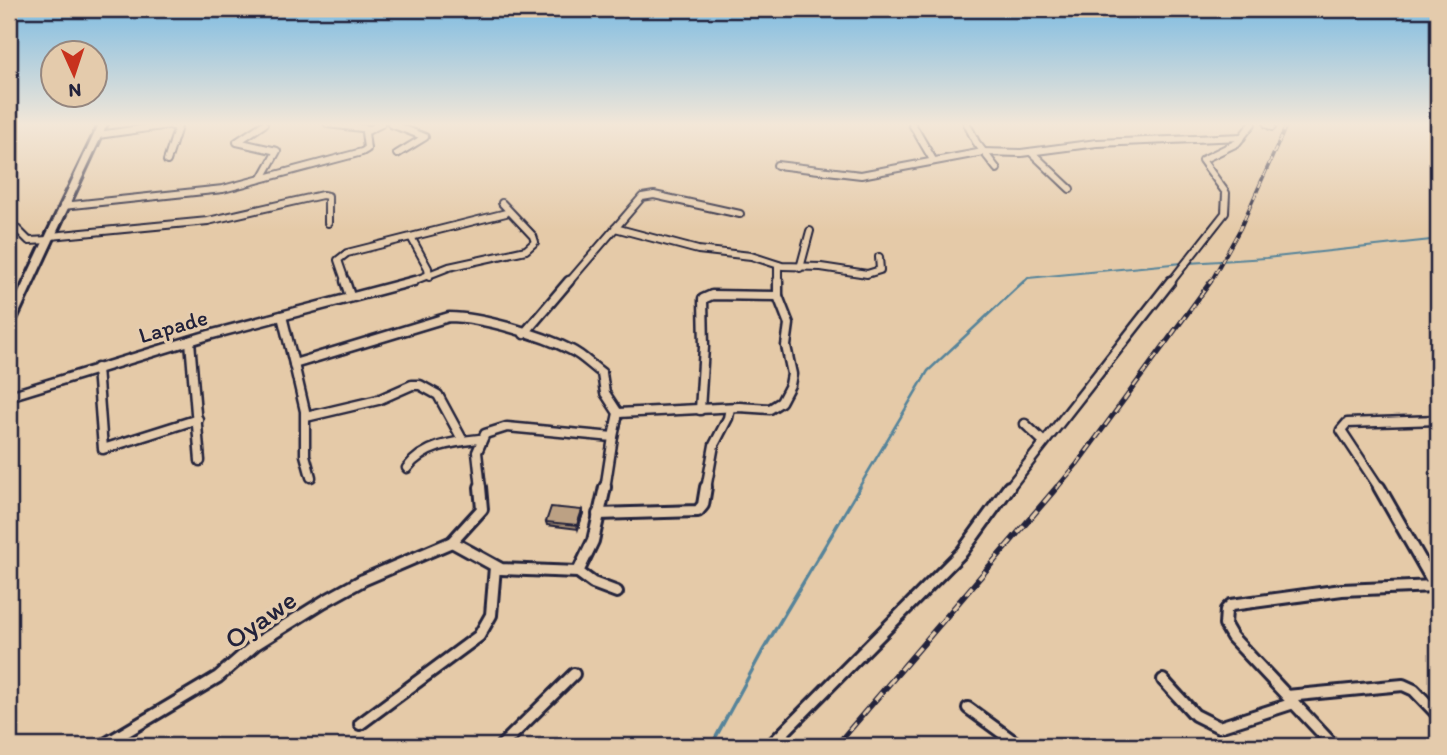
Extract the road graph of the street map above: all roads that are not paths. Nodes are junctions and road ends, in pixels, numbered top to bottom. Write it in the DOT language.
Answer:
graph roads {
  1 [pos="86,159"];
  2 [pos="272,159"];
  3 [pos="334,159"];
  4 [pos="938,159"];
  5 [pos="989,159"];
  6 [pos="1039,159"];
  7 [pos="1204,159"];
  8 [pos="933,160"];
  9 [pos="777,165"];
  10 [pos="998,169"];
  11 [pos="262,178"];
  12 [pos="1070,189"];
  13 [pos="502,204"];
  14 [pos="63,206"];
  15 [pos="506,213"];
  16 [pos="740,214"];
  17 [pos="9,221"];
  18 [pos="328,223"];
  19 [pos="615,228"];
  20 [pos="810,231"];
  21 [pos="411,237"];
  22 [pos="50,238"];
  23 [pos="879,257"];
  24 [pos="778,265"];
  25 [pos="800,268"];
  26 [pos="429,277"];
  27 [pos="349,296"];
  28 [pos="778,296"];
  29 [pos="282,316"];
  30 [pos="9,324"];
  31 [pos="524,334"];
  32 [pos="190,341"];
  33 [pos="294,363"];
  34 [pos="97,368"];
  35 [pos="9,396"];
  36 [pos="730,408"];
  37 [pos="701,410"];
  38 [pos="618,413"];
  39 [pos="306,417"];
  40 [pos="198,419"];
  41 [pos="1438,420"];
  42 [pos="1025,424"];
  43 [pos="613,437"];
  44 [pos="480,439"];
  45 [pos="463,441"];
  46 [pos="1044,442"];
  47 [pos="200,461"];
  48 [pos="407,468"];
  49 [pos="311,477"];
  50 [pos="598,514"];
  51 [pos="452,542"];
  52 [pos="495,567"];
  53 [pos="578,572"];
  54 [pos="1437,588"];
  55 [pos="617,592"];
  56 [pos="574,674"];
  57 [pos="1163,680"];
  58 [pos="1291,700"];
  59 [pos="968,708"];
  60 [pos="1438,715"];
  61 [pos="360,724"];
  62 [pos="102,746"];
  63 [pos="501,746"];
  64 [pos="770,746"];
  65 [pos="1020,746"];
  66 [pos="1334,746"];
  1 -- 14 [label="main road"];
  2 -- 11 [label="street"];
  3 -- 11 [label="street"];
  4 -- 8 [label="street"];
  5 -- 10 [label="street"];
  6 -- 12 [label="street"];
  7 -- 46 [label="street"];
  8 -- 9 [label="street"];
  11 -- 14 [label="street"];
  13 -- 15 [label="street"];
  14 -- 22 [label="main road"];
  15 -- 21 [label="street"];
  15 -- 26 [label="street, Lapade"];
  16 -- 19 [label="street"];
  17 -- 22 [label="street"];
  18 -- 22 [label="street"];
  19 -- 24 [label="street"];
  19 -- 31 [label="street"];
  20 -- 25 [label="street"];
  21 -- 26 [label="street"];
  21 -- 27 [label="street"];
  22 -- 30 [label="main road"];
  23 -- 25 [label="street"];
  24 -- 25 [label="street"];
  24 -- 28 [label="street"];
  26 -- 27 [label="street, Lapade"];
  27 -- 29 [label="street, Lapade"];
  28 -- 36 [label="street"];
  28 -- 37 [label="street"];
  29 -- 32 [label="street, Lapade"];
  29 -- 33 [label="street"];
  31 -- 33 [label="street"];
  31 -- 38 [label="street"];
  32 -- 34 [label="street, Lapade"];
  32 -- 40 [label="street"];
  33 -- 39 [label="street"];
  34 -- 35 [label="street, Lapade"];
  34 -- 40 [label="street"];
  36 -- 37 [label="street"];
  36 -- 50 [label="street"];
  37 -- 38 [label="street"];
  38 -- 43 [label="street"];
  39 -- 45 [label="street"];
  39 -- 49 [label="street"];
  40 -- 47 [label="street"];
  41 -- 54 [label="street"];
  42 -- 46 [label="street"];
  43 -- 44 [label="street"];
  43 -- 50 [label="street"];
  44 -- 45 [label="street"];
  44 -- 51 [label="street"];
  45 -- 48 [label="street"];
  46 -- 64 [label="street"];
  50 -- 53 [label="street"];
  51 -- 52 [label="street"];
  51 -- 62 [label="street, Oyawe"];
  52 -- 53 [label="street"];
  52 -- 61 [label="street"];
  53 -- 55 [label="street"];
  54 -- 58 [label="street"];
  56 -- 63 [label="street"];
  57 -- 58 [label="street"];
  58 -- 60 [label="street"];
  58 -- 66 [label="street"];
  59 -- 65 [label="street"];
}
